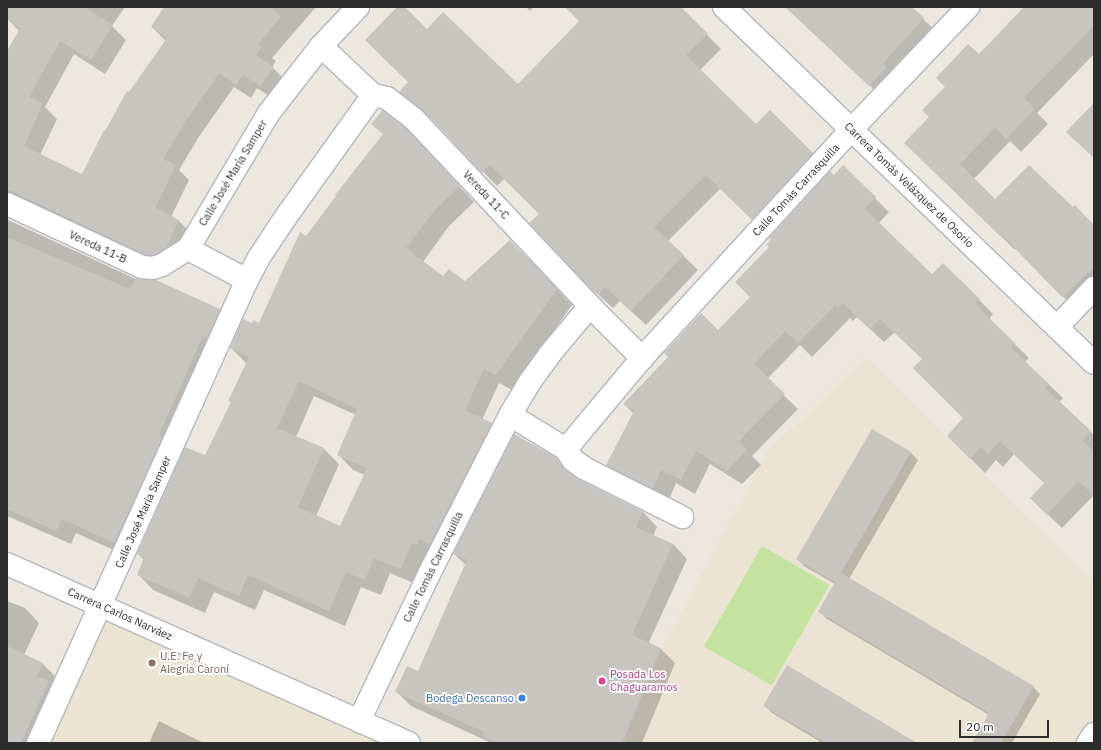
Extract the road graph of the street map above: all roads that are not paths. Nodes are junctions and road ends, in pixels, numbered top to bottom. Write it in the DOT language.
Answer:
graph roads {
  1 [pos="358,7"];
  2 [pos="724,7"];
  3 [pos="968,7"];
  4 [pos="320,46"];
  5 [pos="373,96"];
  6 [pos="851,130"];
  7 [pos="7,204"];
  8 [pos="188,248"];
  9 [pos="247,280"];
  10 [pos="1094,288"];
  11 [pos="590,306"];
  12 [pos="1057,327"];
  13 [pos="642,358"];
  14 [pos="1094,363"];
  15 [pos="510,415"];
  16 [pos="566,449"];
  17 [pos="682,517"];
  18 [pos="7,564"];
  19 [pos="100,605"];
  20 [pos="359,721"];
  21 [pos="1094,734"];
  22 [pos="38,743"];
  23 [pos="409,743"];
  24 [pos="1088,743"];
  1 -- 4 [label="street, Calle José María Samper"];
  2 -- 6 [label="street, Carrera Tomás Velázquez de Osorio"];
  3 -- 6 [label="street, Calle Tomás Carrasquilla"];
  4 -- 5 [label="street"];
  4 -- 8 [label="street, Calle José María Samper"];
  5 -- 9 [label="street, Calle José María Samper"];
  5 -- 11 [label="street, Vereda 11-C"];
  6 -- 12 [label="street, Carrera Tomás Velázquez de Osorio"];
  6 -- 13 [label="street, Calle Tomás Carrasquilla"];
  7 -- 8 [label="street, Vereda 11-B"];
  8 -- 9 [label="street"];
  9 -- 19 [label="street, Calle José María Samper"];
  10 -- 12 [label="street"];
  11 -- 13 [label="street"];
  11 -- 15 [label="street, Calle Tomás Carrasquilla"];
  12 -- 14 [label="street, Carrera Tomás Velázquez de Osorio"];
  13 -- 16 [label="street, Calle Tomás Carrasquilla"];
  15 -- 16 [label="street"];
  15 -- 20 [label="street, Calle Tomás Carrasquilla"];
  16 -- 17 [label="street"];
  18 -- 19 [label="street, Carrera Carlos Narváez"];
  19 -- 20 [label="street, Carrera Carlos Narváez"];
  19 -- 22 [label="street, Calle José María Samper"];
  20 -- 23 [label="street, Carrera Carlos Narváez"];
  21 -- 24 [label="street"];
}
